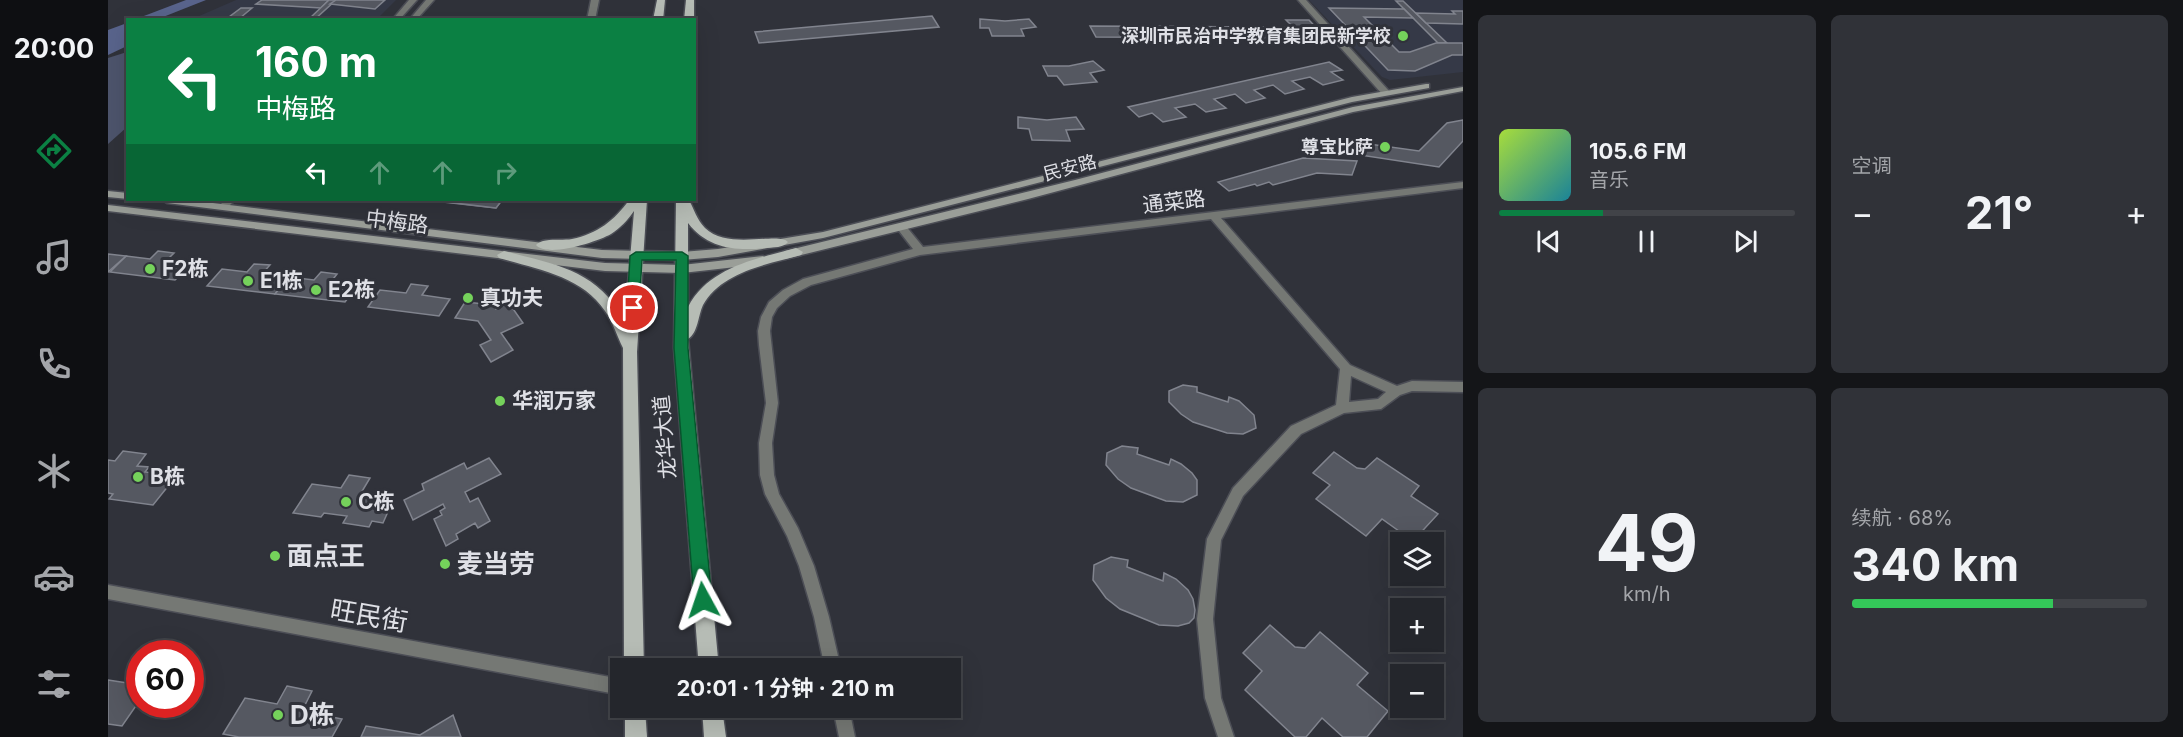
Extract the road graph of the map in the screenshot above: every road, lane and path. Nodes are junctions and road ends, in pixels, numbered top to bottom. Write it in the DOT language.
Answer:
graph roads {
  1 [pos="412,0"];
  2 [pos="430,0"];
  3 [pos="595,0"];
  4 [pos="660,0"];
  5 [pos="690,0"];
  6 [pos="1302,0"];
  7 [pos="397,18"];
  8 [pos="414,18"];
  9 [pos="591,18"];
  10 [pos="658,18"];
  11 [pos="689,18"];
  12 [pos="1463,82"];
  13 [pos="1463,89"];
  14 [pos="1386,93"];
  15 [pos="1463,185"];
  16 [pos="108,194"];
  17 [pos="126,196"];
  18 [pos="187,201"];
  19 [pos="634,201"];
  20 [pos="641,201"];
  21 [pos="683,201"];
  22 [pos="683,201"];
  23 [pos="227,203"];
  24 [pos="108,208"];
  25 [pos="1213,215"];
  26 [pos="901,227"];
  27 [pos="782,242"];
  28 [pos="542,245"];
  29 [pos="920,250"];
  30 [pos="796,252"];
  31 [pos="504,255"];
  32 [pos="636,262"];
  33 [pos="682,262"];
  34 [pos="681,348"];
  35 [pos="630,352"];
  36 [pos="1346,368"];
  37 [pos="1463,387"];
  38 [pos="1396,391"];
  39 [pos="1342,408"];
  40 [pos="108,592"];
  41 [pos="634,658"];
  42 [pos="708,658"];
  43 [pos="831,658"];
  44 [pos="610,685"];
  45 [pos="635,718"];
  46 [pos="713,718"];
  47 [pos="843,718"];
  48 [pos="636,737"];
  49 [pos="715,737"];
  50 [pos="847,737"];
  51 [pos="1226,737"];
  1 -- 7 [label="street"];
  2 -- 8 [label="street"];
  3 -- 9 [label="street"];
  4 -- 10 [label="main road"];
  5 -- 11 [label="main road"];
  6 -- 14 [label="street"];
  12 -- 14 [label="main road, 民安路"];
  13 -- 26 [label="main road, 民安路"];
  14 -- 27 [label="main road, 民安路"];
  15 -- 25 [label="street, 通菜路"];
  16 -- 17 [label="main road"];
  18 -- 23 [label="main road, 中梅路"];
  19 -- 28 [label="main road"];
  20 -- 32 [label="main road, 龙华大道"];
  21 -- 27 [label="main road"];
  22 -- 33 [label="main road, 龙华大道"];
  23 -- 28 [label="main road, 中梅路"];
  24 -- 31 [label="main road, 中梅路"];
  25 -- 29 [label="street, 通菜路"];
  25 -- 36 [label="street"];
  26 -- 29 [label="street"];
  26 -- 30 [label="main road, 民安路"];
  27 -- 33 [label="main road, 民安路"];
  28 -- 32 [label="main road, 中梅路"];
  29 -- 43 [label="street, 通菜路"];
  30 -- 33 [label="main road, 民安路"];
  30 -- 34 [label="main road"];
  31 -- 32 [label="main road, 中梅路"];
  31 -- 35 [label="main road"];
  32 -- 33 [label="main road, 中梅路"];
  32 -- 35 [label="main road, 龙华大道"];
  33 -- 34 [label="main road, 龙华大道"];
  34 -- 42 [label="main road, 龙华大道"];
  35 -- 41 [label="main road, 龙华大道"];
  36 -- 38 [label="street"];
  36 -- 39 [label="street"];
  37 -- 38 [label="street"];
  38 -- 39 [label="street"];
  39 -- 51 [label="street"];
  40 -- 44 [label="street, 旺民街"];
  45 -- 48 [label="main road"];
  46 -- 49 [label="main road"];
  47 -- 50 [label="street"];
}
